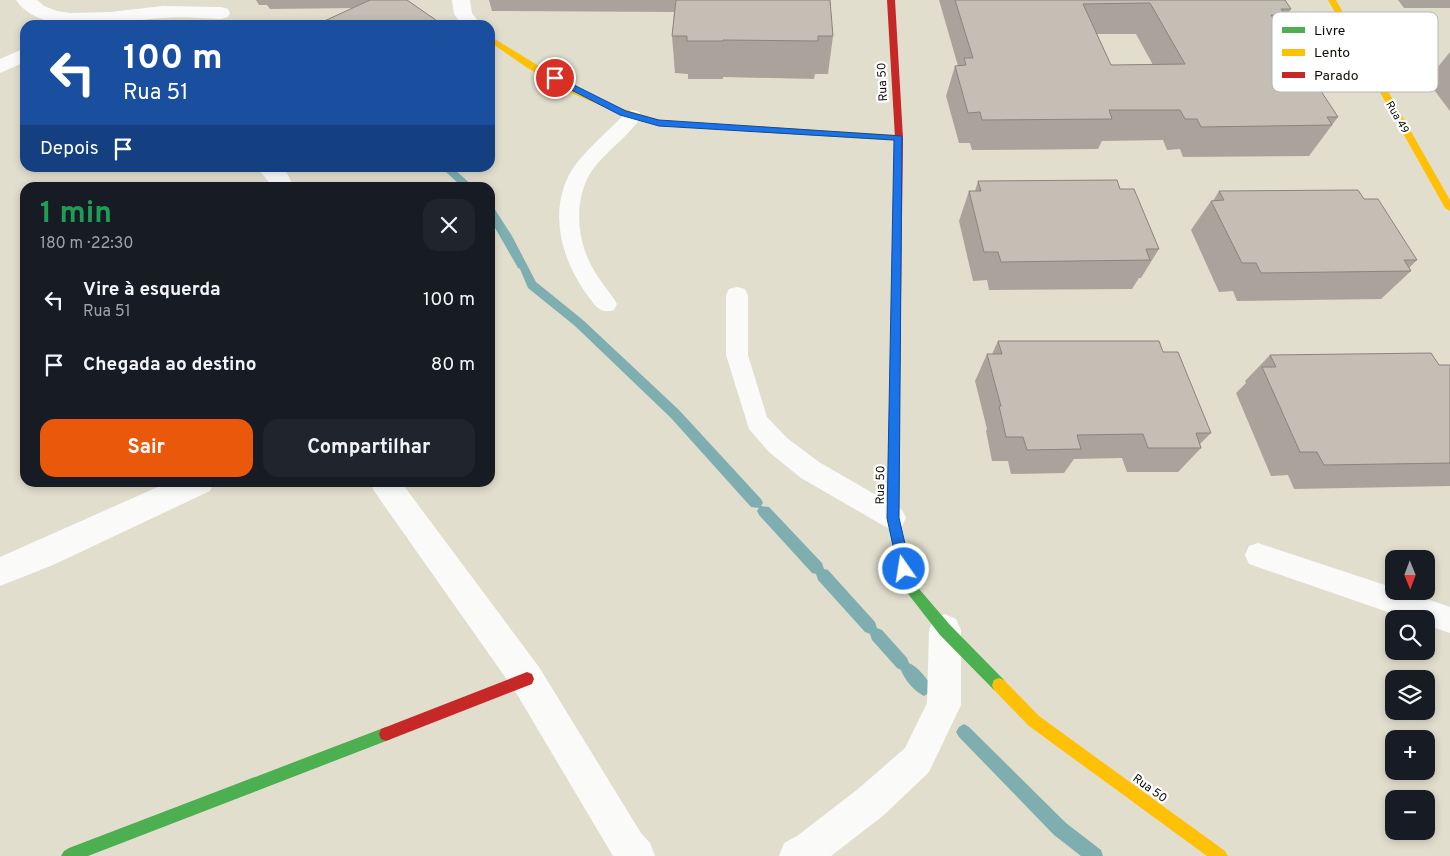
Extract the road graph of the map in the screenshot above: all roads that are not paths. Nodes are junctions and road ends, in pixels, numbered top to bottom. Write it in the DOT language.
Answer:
graph roads {
  1 [pos="25,0"];
  2 [pos="461,0"];
  3 [pos="891,0"];
  4 [pos="1332,0"];
  5 [pos="1339,12"];
  6 [pos="222,13"];
  7 [pos="78,20"];
  8 [pos="105,20"];
  9 [pos="468,20"];
  10 [pos="495,42"];
  11 [pos="20,57"];
  12 [pos="0,67"];
  13 [pos="1384,92"];
  14 [pos="633,116"];
  15 [pos="899,138"];
  16 [pos="1450,208"];
  17 [pos="737,295"];
  18 [pos="606,304"];
  19 [pos="189,487"];
  20 [pos="388,487"];
  21 [pos="893,518"];
  22 [pos="1258,555"];
  23 [pos="0,572"];
  24 [pos="1450,620"];
  25 [pos="945,630"];
  26 [pos="527,679"];
  27 [pos="625,853"];
  28 [pos="69,856"];
  29 [pos="797,856"];
  30 [pos="1220,856"];
  1 -- 7 [label="street"];
  2 -- 9 [label="street"];
  3 -- 15 [label="street, Rua 50"];
  4 -- 5 [label="street, Rua 49"];
  6 -- 8 [label="street"];
  10 -- 14 [label="street"];
  11 -- 12 [label="street"];
  13 -- 16 [label="street, Rua 49"];
  14 -- 15 [label="street"];
  14 -- 18 [label="lane"];
  15 -- 21 [label="street, Rua 50"];
  17 -- 21 [label="lane"];
  19 -- 23 [label="street"];
  20 -- 26 [label="street"];
  21 -- 25 [label="street, Rua 50"];
  22 -- 24 [label="lane"];
  25 -- 29 [label="street"];
  25 -- 30 [label="street, Rua 50"];
  26 -- 27 [label="street"];
  26 -- 28 [label="street"];
}
